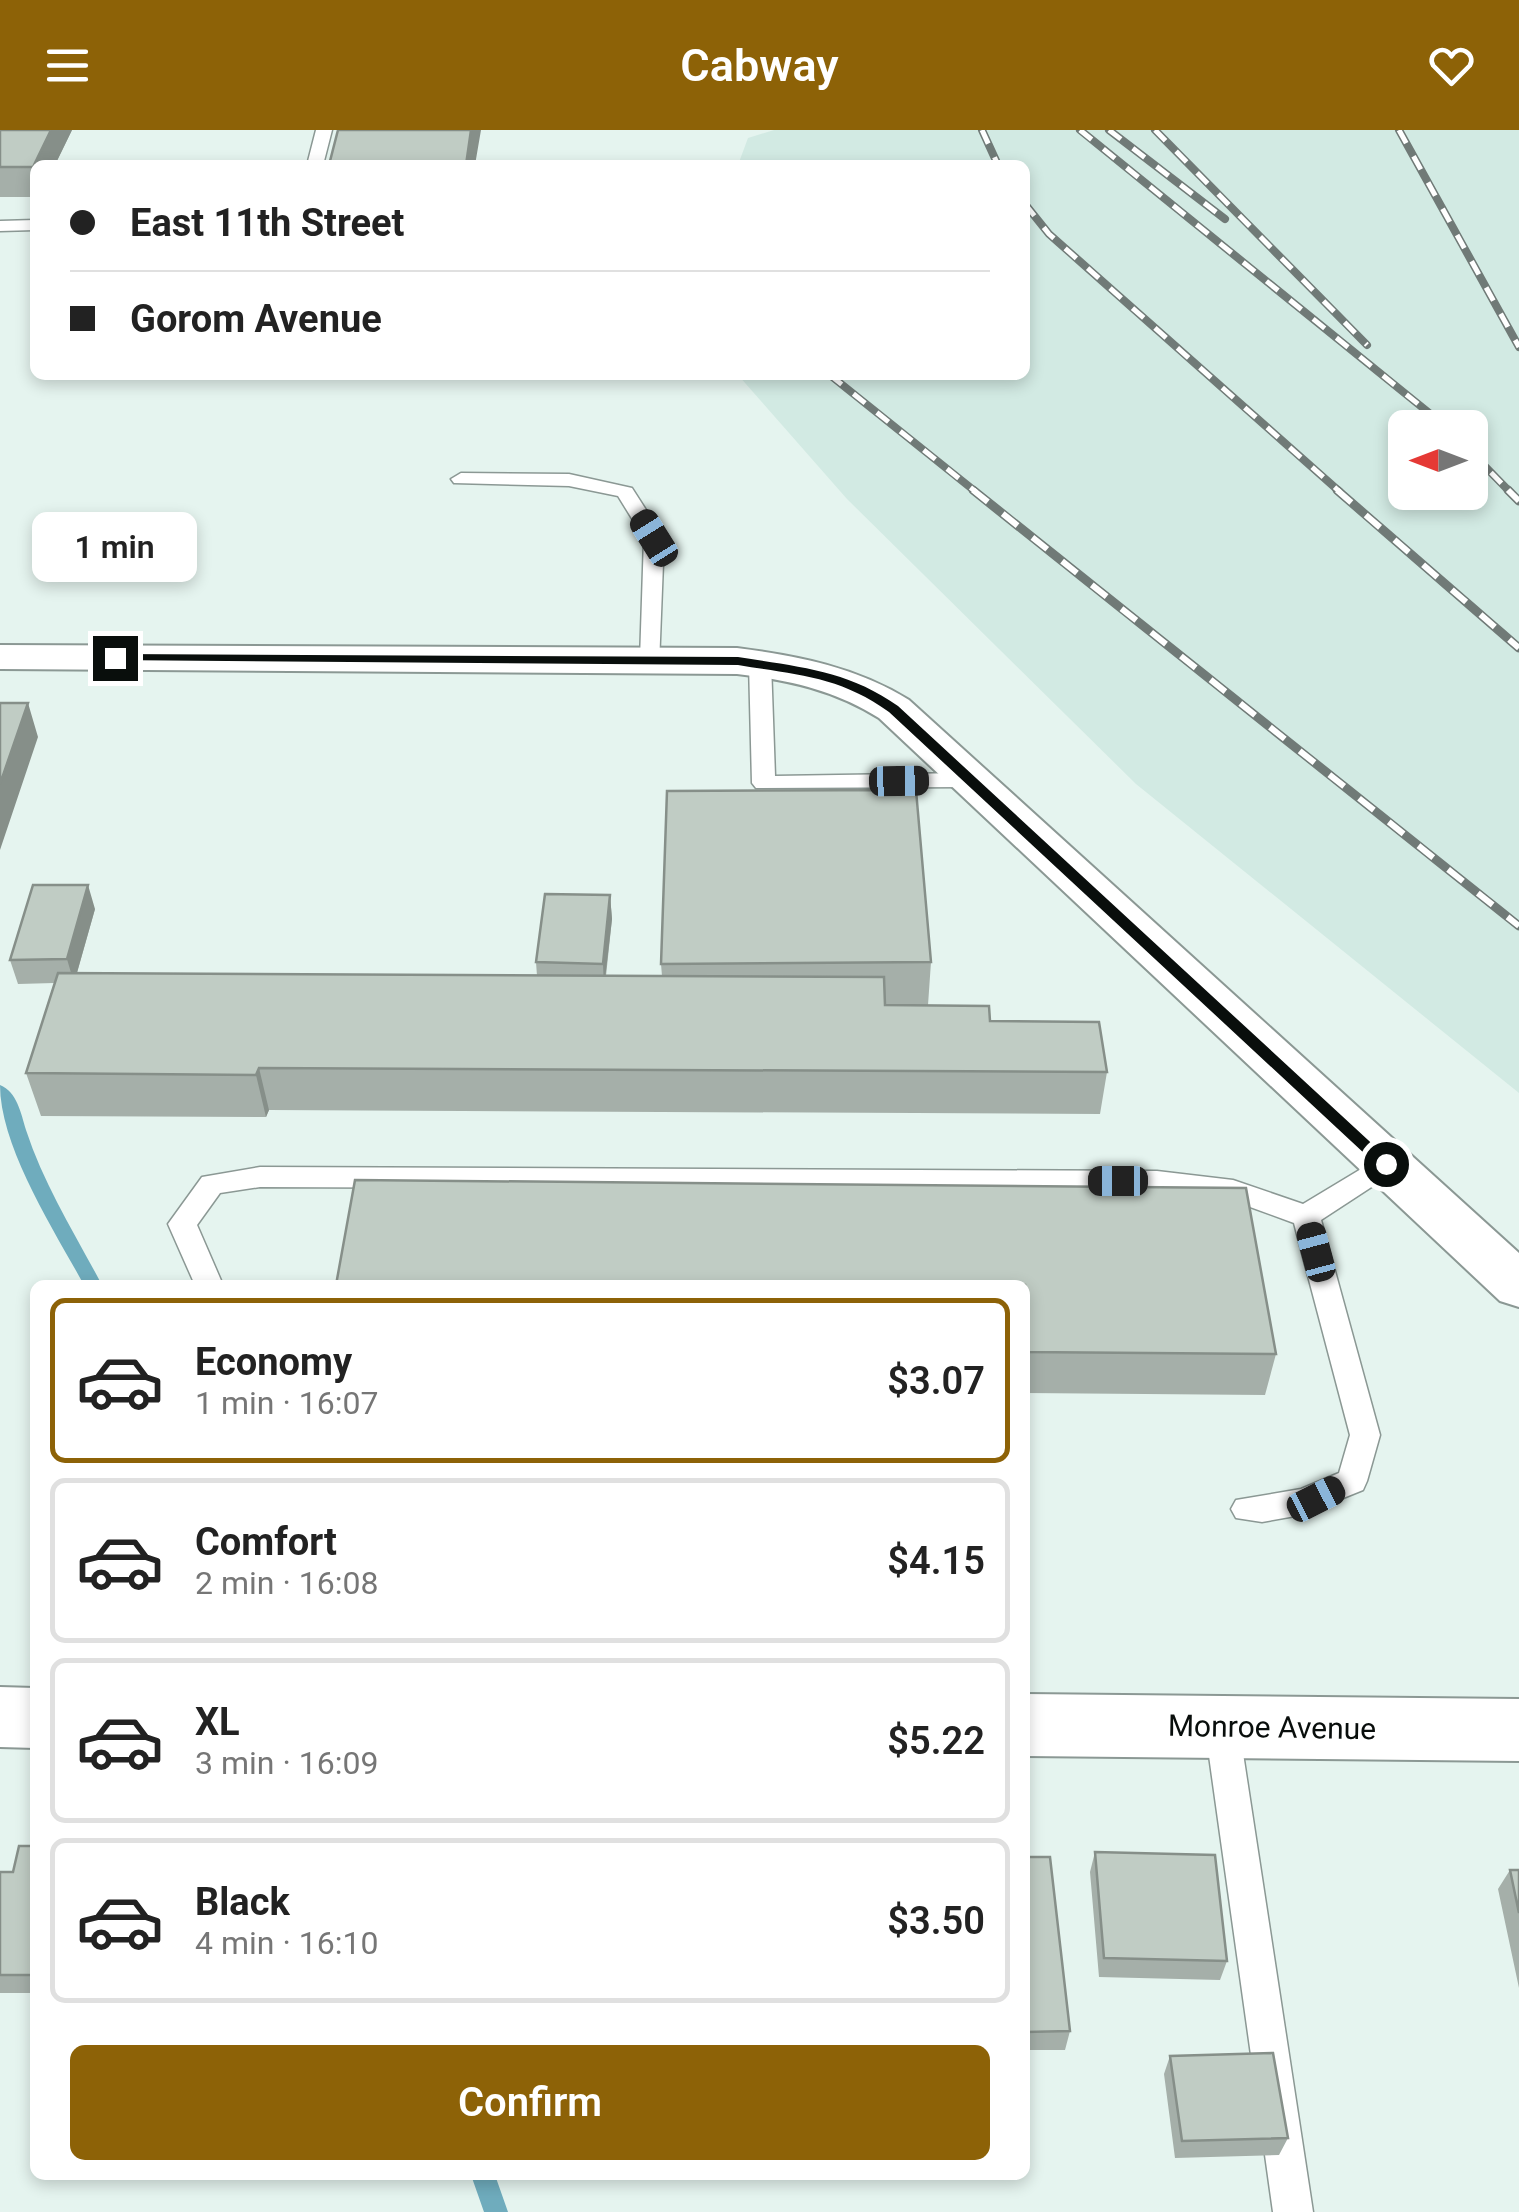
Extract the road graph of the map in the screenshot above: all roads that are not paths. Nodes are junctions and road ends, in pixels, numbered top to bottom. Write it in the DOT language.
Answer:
graph roads {
  1 [pos="324,130"];
  2 [pos="316,160"];
  3 [pos="0,226"];
  4 [pos="30,226"];
  5 [pos="461,479"];
  6 [pos="0,657"];
  7 [pos="651,660"];
  8 [pos="760,664"];
  9 [pos="966,780"];
  10 [pos="1386,1164"];
  11 [pos="1306,1216"];
  12 [pos="207,1280"];
  13 [pos="1519,1286"];
  14 [pos="1247,1509"];
  15 [pos="0,1718"];
  16 [pos="30,1718"];
  17 [pos="1030,1725"];
  18 [pos="1222,1727"];
  19 [pos="1519,1730"];
  20 [pos="1293,2212"];
  1 -- 2 [label="lane"];
  3 -- 4 [label="lane"];
  5 -- 7 [label="lane"];
  6 -- 7 [label="street"];
  7 -- 8 [label="street"];
  8 -- 9 [label="street"];
  8 -- 9 [label="lane"];
  9 -- 10 [label="street"];
  10 -- 11 [label="lane"];
  10 -- 13 [label="street"];
  11 -- 12 [label="lane"];
  11 -- 14 [label="lane"];
  15 -- 16 [label="street"];
  17 -- 18 [label="street, Monroe Avenue"];
  18 -- 19 [label="street, Monroe Avenue"];
  18 -- 20 [label="lane"];
}
